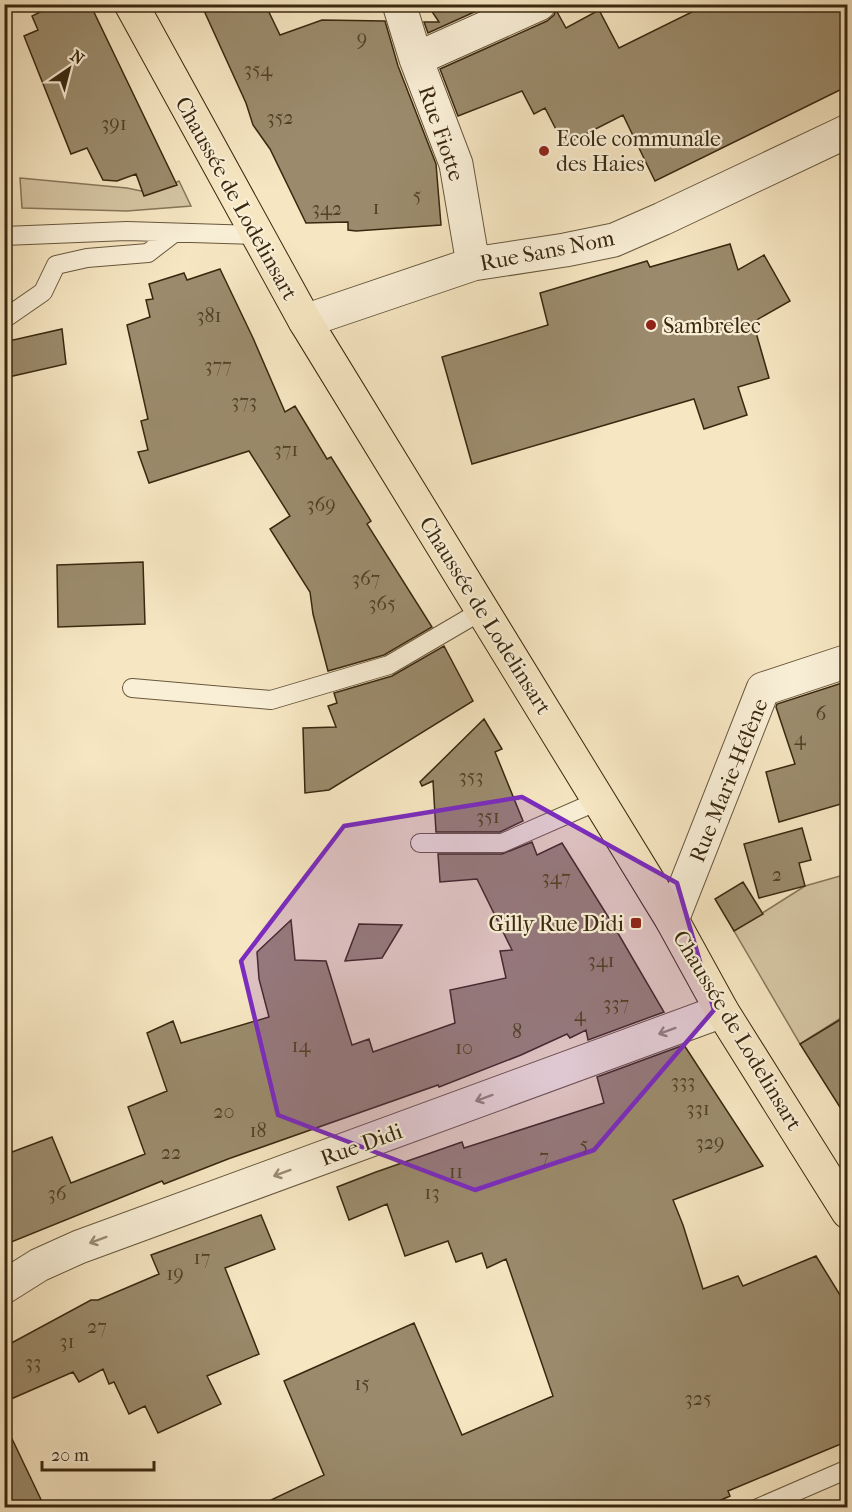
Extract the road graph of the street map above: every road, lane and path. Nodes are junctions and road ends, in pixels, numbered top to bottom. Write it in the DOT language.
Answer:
graph roads {
  1 [pos="399,4"];
  2 [pos="539,4"];
  3 [pos="133,7"];
  4 [pos="416,59"];
  5 [pos="848,131"];
  6 [pos="174,232"];
  7 [pos="258,235"];
  8 [pos="4,236"];
  9 [pos="473,264"];
  10 [pos="4,319"];
  11 [pos="305,321"];
  12 [pos="483,610"];
  13 [pos="848,661"];
  14 [pos="132,688"];
  15 [pos="600,801"];
  16 [pos="420,843"];
  17 [pos="672,920"];
  18 [pos="722,1011"];
  19 [pos="848,1212"];
  20 [pos="4,1287"];
  21 [pos="848,1469"];
  22 [pos="758,1508"];
  1 -- 4 [label="street, Rue Fiotte"];
  2 -- 4 [label="street"];
  3 -- 7 [label="main road, Chaussée de Lodelinsart"];
  4 -- 9 [label="street, Rue Fiotte"];
  5 -- 9 [label="street, Rue Sans Nom"];
  6 -- 7 [label="lane"];
  6 -- 8 [label="lane"];
  6 -- 10 [label="lane"];
  7 -- 11 [label="main road, Chaussée de Lodelinsart"];
  9 -- 11 [label="street, Rue Sans Nom"];
  11 -- 12 [label="main road, Chaussée de Lodelinsart"];
  12 -- 14 [label="lane"];
  12 -- 15 [label="main road, Chaussée de Lodelinsart"];
  13 -- 17 [label="street, Rue Marie-Hélène"];
  15 -- 16 [label="lane"];
  15 -- 17 [label="main road, Chaussée de Lodelinsart"];
  17 -- 18 [label="main road, Chaussée de Lodelinsart"];
  18 -- 19 [label="main road, Chaussée de Lodelinsart"];
  18 -- 20 [label="street, Rue Didi, one-way"];
  21 -- 22 [label="lane"];
}
